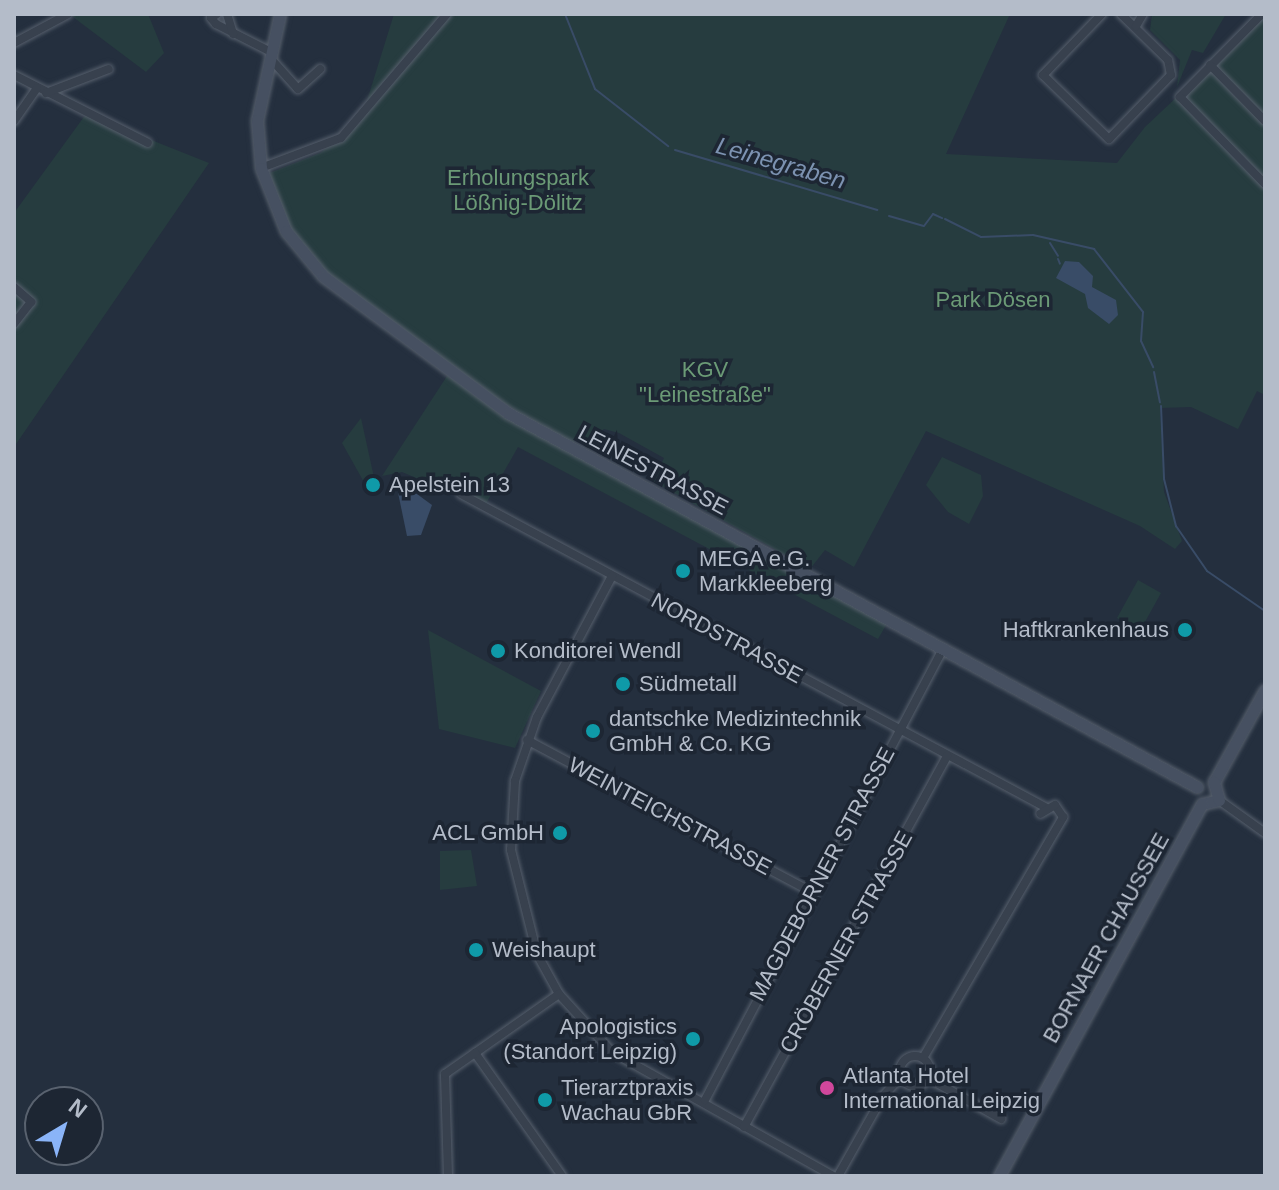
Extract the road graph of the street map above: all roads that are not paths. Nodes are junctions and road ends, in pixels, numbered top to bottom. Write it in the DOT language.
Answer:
graph roads {
  1 [pos="68,14"];
  2 [pos="217,14"];
  3 [pos="227,14"];
  4 [pos="280,14"];
  5 [pos="447,14"];
  6 [pos="1102,14"];
  7 [pos="1121,14"];
  8 [pos="1143,14"];
  9 [pos="1262,14"];
  10 [pos="1136,26"];
  11 [pos="234,35"];
  12 [pos="14,43"];
  13 [pos="272,56"];
  14 [pos="1210,65"];
  15 [pos="109,69"];
  16 [pos="320,69"];
  17 [pos="14,75"];
  18 [pos="41,90"];
  19 [pos="14,121"];
  20 [pos="1265,121"];
  21 [pos="148,143"];
  22 [pos="261,168"];
  23 [pos="1265,184"];
  24 [pos="14,287"];
  25 [pos="14,324"];
  26 [pos="461,494"];
  27 [pos="612,576"];
  28 [pos="943,649"];
  29 [pos="1265,690"];
  30 [pos="899,730"];
  31 [pos="527,740"];
  32 [pos="947,756"];
  33 [pos="1214,782"];
  34 [pos="1197,787"];
  35 [pos="1219,800"];
  36 [pos="1202,804"];
  37 [pos="1042,810"];
  38 [pos="1052,828"];
  39 [pos="1265,833"];
  40 [pos="812,892"];
  41 [pos="559,994"];
  42 [pos="475,1053"];
  43 [pos="923,1058"];
  44 [pos="928,1078"];
  45 [pos="904,1080"];
  46 [pos="705,1100"];
  47 [pos="1001,1119"];
  48 [pos="744,1127"];
  49 [pos="448,1176"];
  50 [pos="562,1176"];
  51 [pos="836,1176"];
  52 [pos="999,1176"];
  1 -- 12 [label="street"];
  2 -- 11 [label="street"];
  3 -- 11 [label="street"];
  4 -- 13 [label="main road, LEINESTRASSE"];
  5 -- 22 [label="street"];
  6 -- 10 [label="street"];
  7 -- 10 [label="street"];
  8 -- 10 [label="street"];
  9 -- 14 [label="street"];
  11 -- 13 [label="street"];
  13 -- 16 [label="street"];
  13 -- 22 [label="main road, LEINESTRASSE"];
  14 -- 20 [label="street"];
  14 -- 23 [label="street"];
  15 -- 18 [label="street"];
  17 -- 18 [label="street"];
  18 -- 19 [label="street"];
  18 -- 21 [label="street"];
  22 -- 28 [label="main road, LEINESTRASSE"];
  24 -- 25 [label="street"];
  26 -- 27 [label="street, NORDSTRASSE"];
  27 -- 30 [label="street, NORDSTRASSE"];
  27 -- 31 [label="street"];
  28 -- 30 [label="street, MAGDEBORNER STRASSE"];
  28 -- 34 [label="main road, LEINESTRASSE"];
  29 -- 33 [label="main road"];
  30 -- 32 [label="street, NORDSTRASSE"];
  30 -- 40 [label="street, MAGDEBORNER STRASSE"];
  31 -- 40 [label="street, WEINTEICHSTRASSE"];
  31 -- 41 [label="street"];
  32 -- 37 [label="street, NORDSTRASSE"];
  32 -- 48 [label="street, CRÖBERNER STRASSE"];
  33 -- 34 [label="main road"];
  33 -- 35 [label="main road"];
  34 -- 36 [label="main road"];
  35 -- 36 [label="main road"];
  35 -- 39 [label="street"];
  36 -- 52 [label="main road, BORNAER CHAUSSEE"];
  37 -- 38 [label="street, NORDSTRASSE"];
  37 -- 38 [label="street, NORDSTRASSE"];
  38 -- 43 [label="street"];
  40 -- 46 [label="street, MAGDEBORNER STRASSE"];
  41 -- 42 [label="street"];
  41 -- 46 [label="street"];
  42 -- 49 [label="street"];
  42 -- 50 [label="street"];
  43 -- 44 [label="street"];
  43 -- 45 [label="street"];
  44 -- 45 [label="street"];
  44 -- 47 [label="street"];
  45 -- 51 [label="street"];
  46 -- 48 [label="street"];
  48 -- 51 [label="street"];
}
